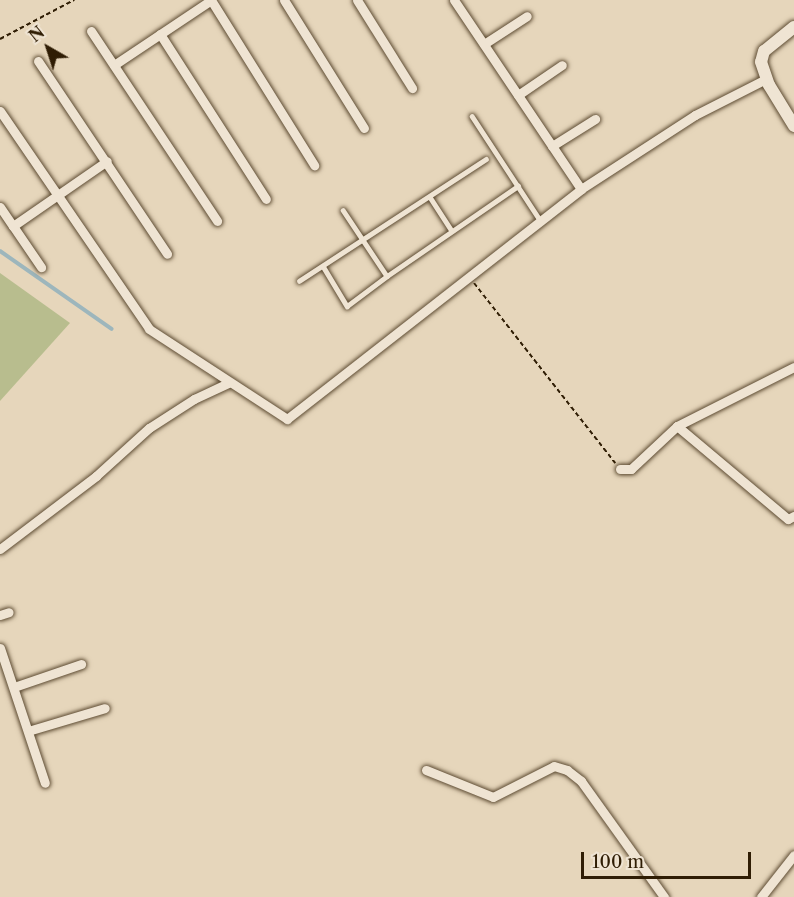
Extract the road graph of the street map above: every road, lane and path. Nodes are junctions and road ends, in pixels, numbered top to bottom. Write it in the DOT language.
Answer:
graph roads {
  1 [pos="74,0"];
  2 [pos="211,0"];
  3 [pos="284,0"];
  4 [pos="357,0"];
  5 [pos="454,0"];
  6 [pos="527,16"];
  7 [pos="794,27"];
  8 [pos="91,31"];
  9 [pos="160,34"];
  10 [pos="0,39"];
  11 [pos="484,44"];
  12 [pos="38,61"];
  13 [pos="562,65"];
  14 [pos="114,66"];
  15 [pos="766,80"];
  16 [pos="412,88"];
  17 [pos="518,94"];
  18 [pos="0,111"];
  19 [pos="790,113"];
  20 [pos="472,116"];
  21 [pos="595,119"];
  22 [pos="794,126"];
  23 [pos="364,128"];
  24 [pos="552,146"];
  25 [pos="486,159"];
  26 [pos="107,161"];
  27 [pos="314,165"];
  28 [pos="518,186"];
  29 [pos="581,189"];
  30 [pos="58,195"];
  31 [pos="430,197"];
  32 [pos="266,199"];
  33 [pos="0,207"];
  34 [pos="343,210"];
  35 [pos="217,220"];
  36 [pos="542,223"];
  37 [pos="13,226"];
  38 [pos="452,231"];
  39 [pos="363,240"];
  40 [pos="167,254"];
  41 [pos="322,266"];
  42 [pos="41,267"];
  43 [pos="387,276"];
  44 [pos="470,279"];
  45 [pos="299,281"];
  46 [pos="794,367"];
  47 [pos="228,382"];
  48 [pos="677,426"];
  49 [pos="620,469"];
  50 [pos="792,520"];
  51 [pos="0,549"];
  52 [pos="0,648"];
  53 [pos="81,664"];
  54 [pos="14,687"];
  55 [pos="105,708"];
  56 [pos="28,731"];
  57 [pos="426,770"];
  58 [pos="45,783"];
  59 [pos="794,855"];
  60 [pos="664,897"];
  61 [pos="761,897"];
  1 -- 10 [label="path"];
  2 -- 9 [label="street"];
  2 -- 27 [label="street"];
  3 -- 23 [label="street"];
  4 -- 16 [label="street"];
  5 -- 11 [label="street"];
  6 -- 11 [label="street"];
  7 -- 15 [label="street"];
  8 -- 14 [label="street"];
  9 -- 14 [label="street"];
  9 -- 32 [label="street"];
  11 -- 17 [label="street"];
  12 -- 26 [label="street"];
  13 -- 17 [label="street"];
  14 -- 35 [label="street"];
  15 -- 19 [label="street"];
  15 -- 29 [label="street"];
  17 -- 24 [label="street"];
  18 -- 30 [label="street"];
  19 -- 22 [label="street"];
  20 -- 28 [label="lane"];
  21 -- 24 [label="street"];
  24 -- 29 [label="street"];
  25 -- 31 [label="lane"];
  26 -- 30 [label="street"];
  26 -- 40 [label="street"];
  28 -- 36 [label="lane"];
  28 -- 38 [label="lane"];
  29 -- 36 [label="street"];
  30 -- 37 [label="street"];
  30 -- 47 [label="street"];
  31 -- 38 [label="lane"];
  31 -- 39 [label="lane"];
  33 -- 37 [label="street"];
  34 -- 39 [label="lane"];
  36 -- 44 [label="street"];
  37 -- 42 [label="street"];
  38 -- 43 [label="lane"];
  39 -- 41 [label="lane"];
  39 -- 43 [label="lane"];
  41 -- 43 [label="lane"];
  41 -- 45 [label="lane"];
  44 -- 47 [label="street"];
  44 -- 49 [label="path"];
  46 -- 48 [label="street"];
  47 -- 51 [label="street"];
  48 -- 49 [label="street"];
  48 -- 50 [label="street"];
  52 -- 54 [label="street"];
  53 -- 54 [label="street"];
  54 -- 56 [label="street"];
  55 -- 56 [label="street"];
  56 -- 58 [label="street"];
  57 -- 60 [label="street"];
  59 -- 61 [label="street"];
}
